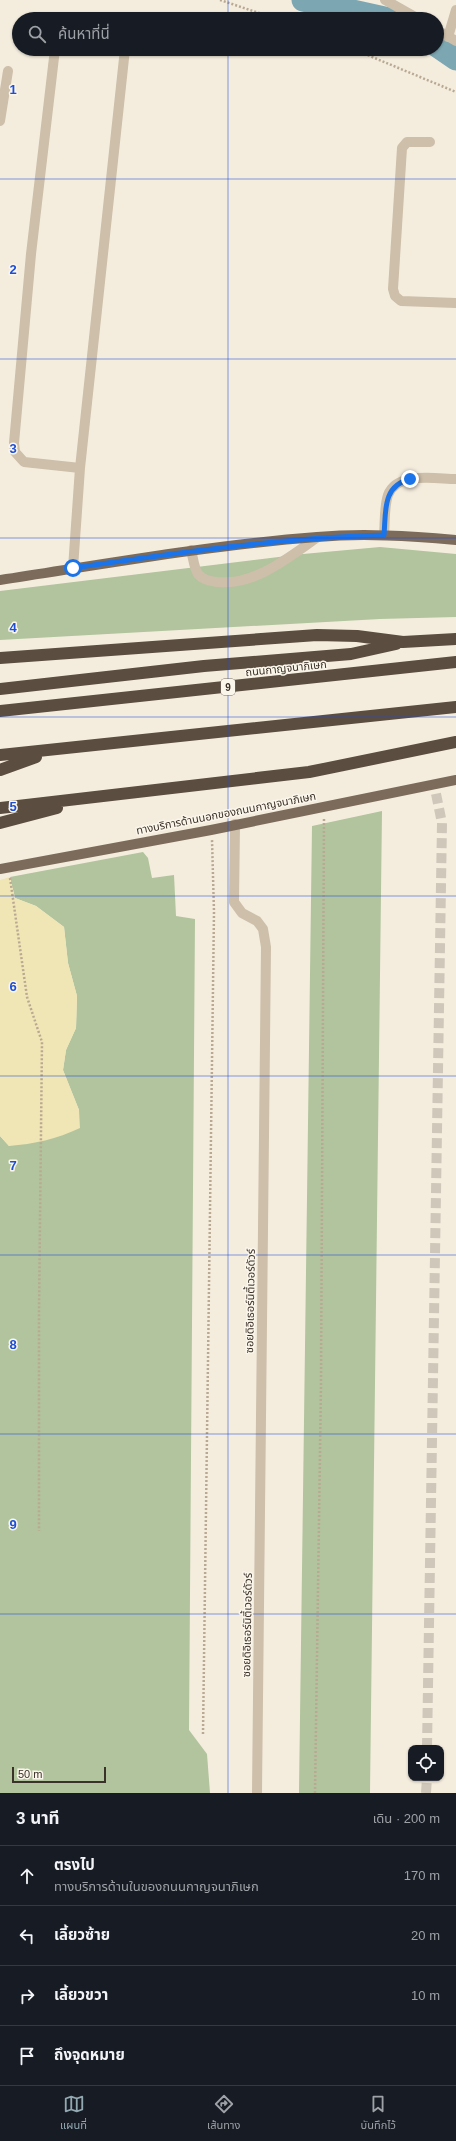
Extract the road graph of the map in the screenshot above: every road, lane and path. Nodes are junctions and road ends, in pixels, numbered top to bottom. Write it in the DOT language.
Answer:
graph roads {
  1 [pos="220,0"];
  2 [pos="385,0"];
  3 [pos="456,10"];
  4 [pos="256,12"];
  5 [pos="406,12"];
  6 [pos="452,39"];
  7 [pos="54,56"];
  8 [pos="124,56"];
  9 [pos="370,56"];
  10 [pos="8,71"];
  11 [pos="456,92"];
  12 [pos="0,121"];
  13 [pos="430,142"];
  14 [pos="456,303"];
  15 [pos="80,468"];
  16 [pos="456,479"];
  17 [pos="384,535"];
  18 [pos="318,537"];
  19 [pos="456,540"];
  20 [pos="191,550"];
  21 [pos="73,568"];
  22 [pos="0,580"];
  23 [pos="456,639"];
  24 [pos="403,642"];
  25 [pos="0,658"];
  26 [pos="456,662"];
  27 [pos="0,689"];
  28 [pos="456,707"];
  29 [pos="0,711"];
  30 [pos="456,742"];
  31 [pos="50,751"];
  32 [pos="0,755"];
  33 [pos="0,770"];
  34 [pos="456,780"];
  35 [pos="92,798"];
  36 [pos="324,806"];
  37 [pos="0,808"];
  38 [pos="0,823"];
  39 [pos="235,824"];
  40 [pos="211,830"];
  41 [pos="4,868"];
  42 [pos="39,1531"];
  43 [pos="203,1734"];
  44 [pos="257,1793"];
  45 [pos="315,1793"];
  1 -- 4 [label="path"];
  2 -- 5 [label="street"];
  3 -- 6 [label="street"];
  7 -- 15 [label="street"];
  8 -- 15 [label="street"];
  9 -- 11 [label="path"];
  10 -- 12 [label="street"];
  13 -- 14 [label="street"];
  15 -- 21 [label="street"];
  16 -- 17 [label="street"];
  17 -- 18 [label="main road"];
  17 -- 19 [label="main road"];
  18 -- 20 [label="main road"];
  18 -- 20 [label="street"];
  20 -- 21 [label="main road"];
  21 -- 22 [label="main road"];
  23 -- 24 [label="highway"];
  24 -- 25 [label="highway"];
  24 -- 27 [label="highway"];
  26 -- 29 [label="highway, ถนนกาญจนาภิเษก / 9"];
  28 -- 31 [label="highway"];
  30 -- 35 [label="highway"];
  31 -- 32 [label="highway"];
  31 -- 33 [label="highway"];
  34 -- 36 [label="main road, ทางบริการด้านนอกของถนนกาญจนาภิเษก"];
  35 -- 37 [label="highway"];
  35 -- 38 [label="highway"];
  36 -- 39 [label="main road, ทางบริการด้านนอกของถนนกาญจนาภิเษก"];
  36 -- 45 [label="path"];
  39 -- 40 [label="main road, ทางบริการด้านนอกของถนนกาญจนาภิเษก"];
  39 -- 44 [label="street, ซอยดิอิเธอร์นิตี้เวอร์ดัวร์"];
  40 -- 41 [label="main road, ทางบริการด้านนอกของถนนกาญจนาภิเษก"];
  40 -- 43 [label="path"];
  41 -- 42 [label="path"];
}
